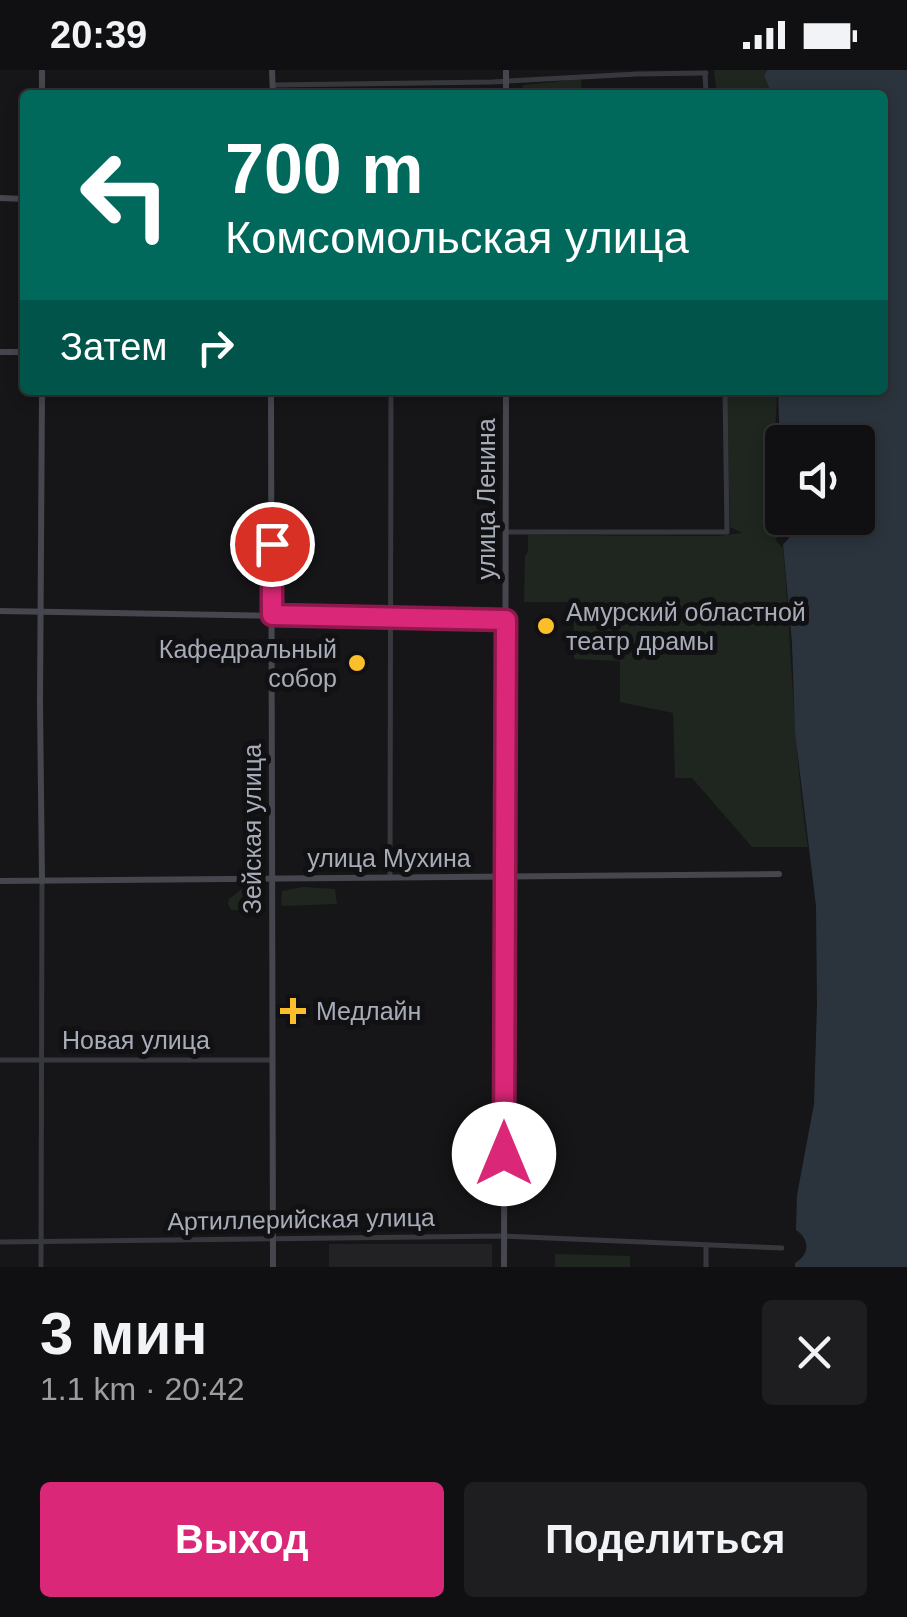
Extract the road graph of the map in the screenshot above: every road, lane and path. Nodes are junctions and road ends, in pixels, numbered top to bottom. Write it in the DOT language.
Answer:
graph roads {
  1 [pos="272,70"];
  2 [pos="506,70"];
  3 [pos="705,72"];
  4 [pos="506,81"];
  5 [pos="272,86"];
  6 [pos="272,90"];
  7 [pos="506,90"];
  8 [pos="42,395"];
  9 [pos="271,395"];
  10 [pos="391,395"];
  11 [pos="506,395"];
  12 [pos="725,395"];
  13 [pos="507,532"];
  14 [pos="0,611"];
  15 [pos="40,611"];
  16 [pos="272,615"];
  17 [pos="390,618"];
  18 [pos="506,620"];
  19 [pos="778,874"];
  20 [pos="504,877"];
  21 [pos="390,878"];
  22 [pos="272,879"];
  23 [pos="42,881"];
  24 [pos="0,882"];
  25 [pos="0,1060"];
  26 [pos="42,1060"];
  27 [pos="272,1060"];
  28 [pos="504,1236"];
  29 [pos="273,1240"];
  30 [pos="0,1242"];
  31 [pos="41,1242"];
  32 [pos="706,1246"];
  33 [pos="782,1248"];
  34 [pos="41,1267"];
  35 [pos="273,1267"];
  36 [pos="504,1267"];
  37 [pos="706,1267"];
  1 -- 5 [label="street"];
  2 -- 4 [label="street"];
  3 -- 4 [label="street"];
  4 -- 5 [label="street"];
  4 -- 7 [label="street"];
  5 -- 6 [label="street"];
  8 -- 15 [label="street"];
  9 -- 16 [label="street, Зейская улица"];
  10 -- 17 [label="street"];
  11 -- 13 [label="street, улица Ленина"];
  12 -- 13 [label="street"];
  13 -- 18 [label="street, улица Ленина"];
  14 -- 15 [label="street"];
  15 -- 16 [label="street"];
  15 -- 23 [label="street"];
  16 -- 17 [label="street"];
  16 -- 22 [label="street, Зейская улица"];
  17 -- 18 [label="street"];
  17 -- 21 [label="street"];
  18 -- 20 [label="street, улица Ленина"];
  19 -- 20 [label="street, улица Мухина"];
  20 -- 21 [label="street, улица Мухина"];
  20 -- 28 [label="street, улица Ленина"];
  21 -- 22 [label="street, улица Мухина"];
  22 -- 23 [label="street, улица Мухина"];
  22 -- 27 [label="street, Зейская улица"];
  23 -- 24 [label="street, улица Мухина"];
  23 -- 26 [label="street"];
  25 -- 26 [label="street, Новая улица"];
  26 -- 27 [label="street, Новая улица"];
  26 -- 31 [label="street"];
  27 -- 29 [label="street, Зейская улица"];
  28 -- 29 [label="street, Артиллерийская улица"];
  28 -- 32 [label="street, Артиллерийская улица"];
  28 -- 36 [label="street, улица Ленина"];
  29 -- 31 [label="street, Артиллерийская улица"];
  29 -- 35 [label="street, Зейская улица"];
  30 -- 31 [label="street, Артиллерийская улица"];
  31 -- 34 [label="street"];
  32 -- 33 [label="street, Артиллерийская улица"];
  32 -- 37 [label="street"];
}
